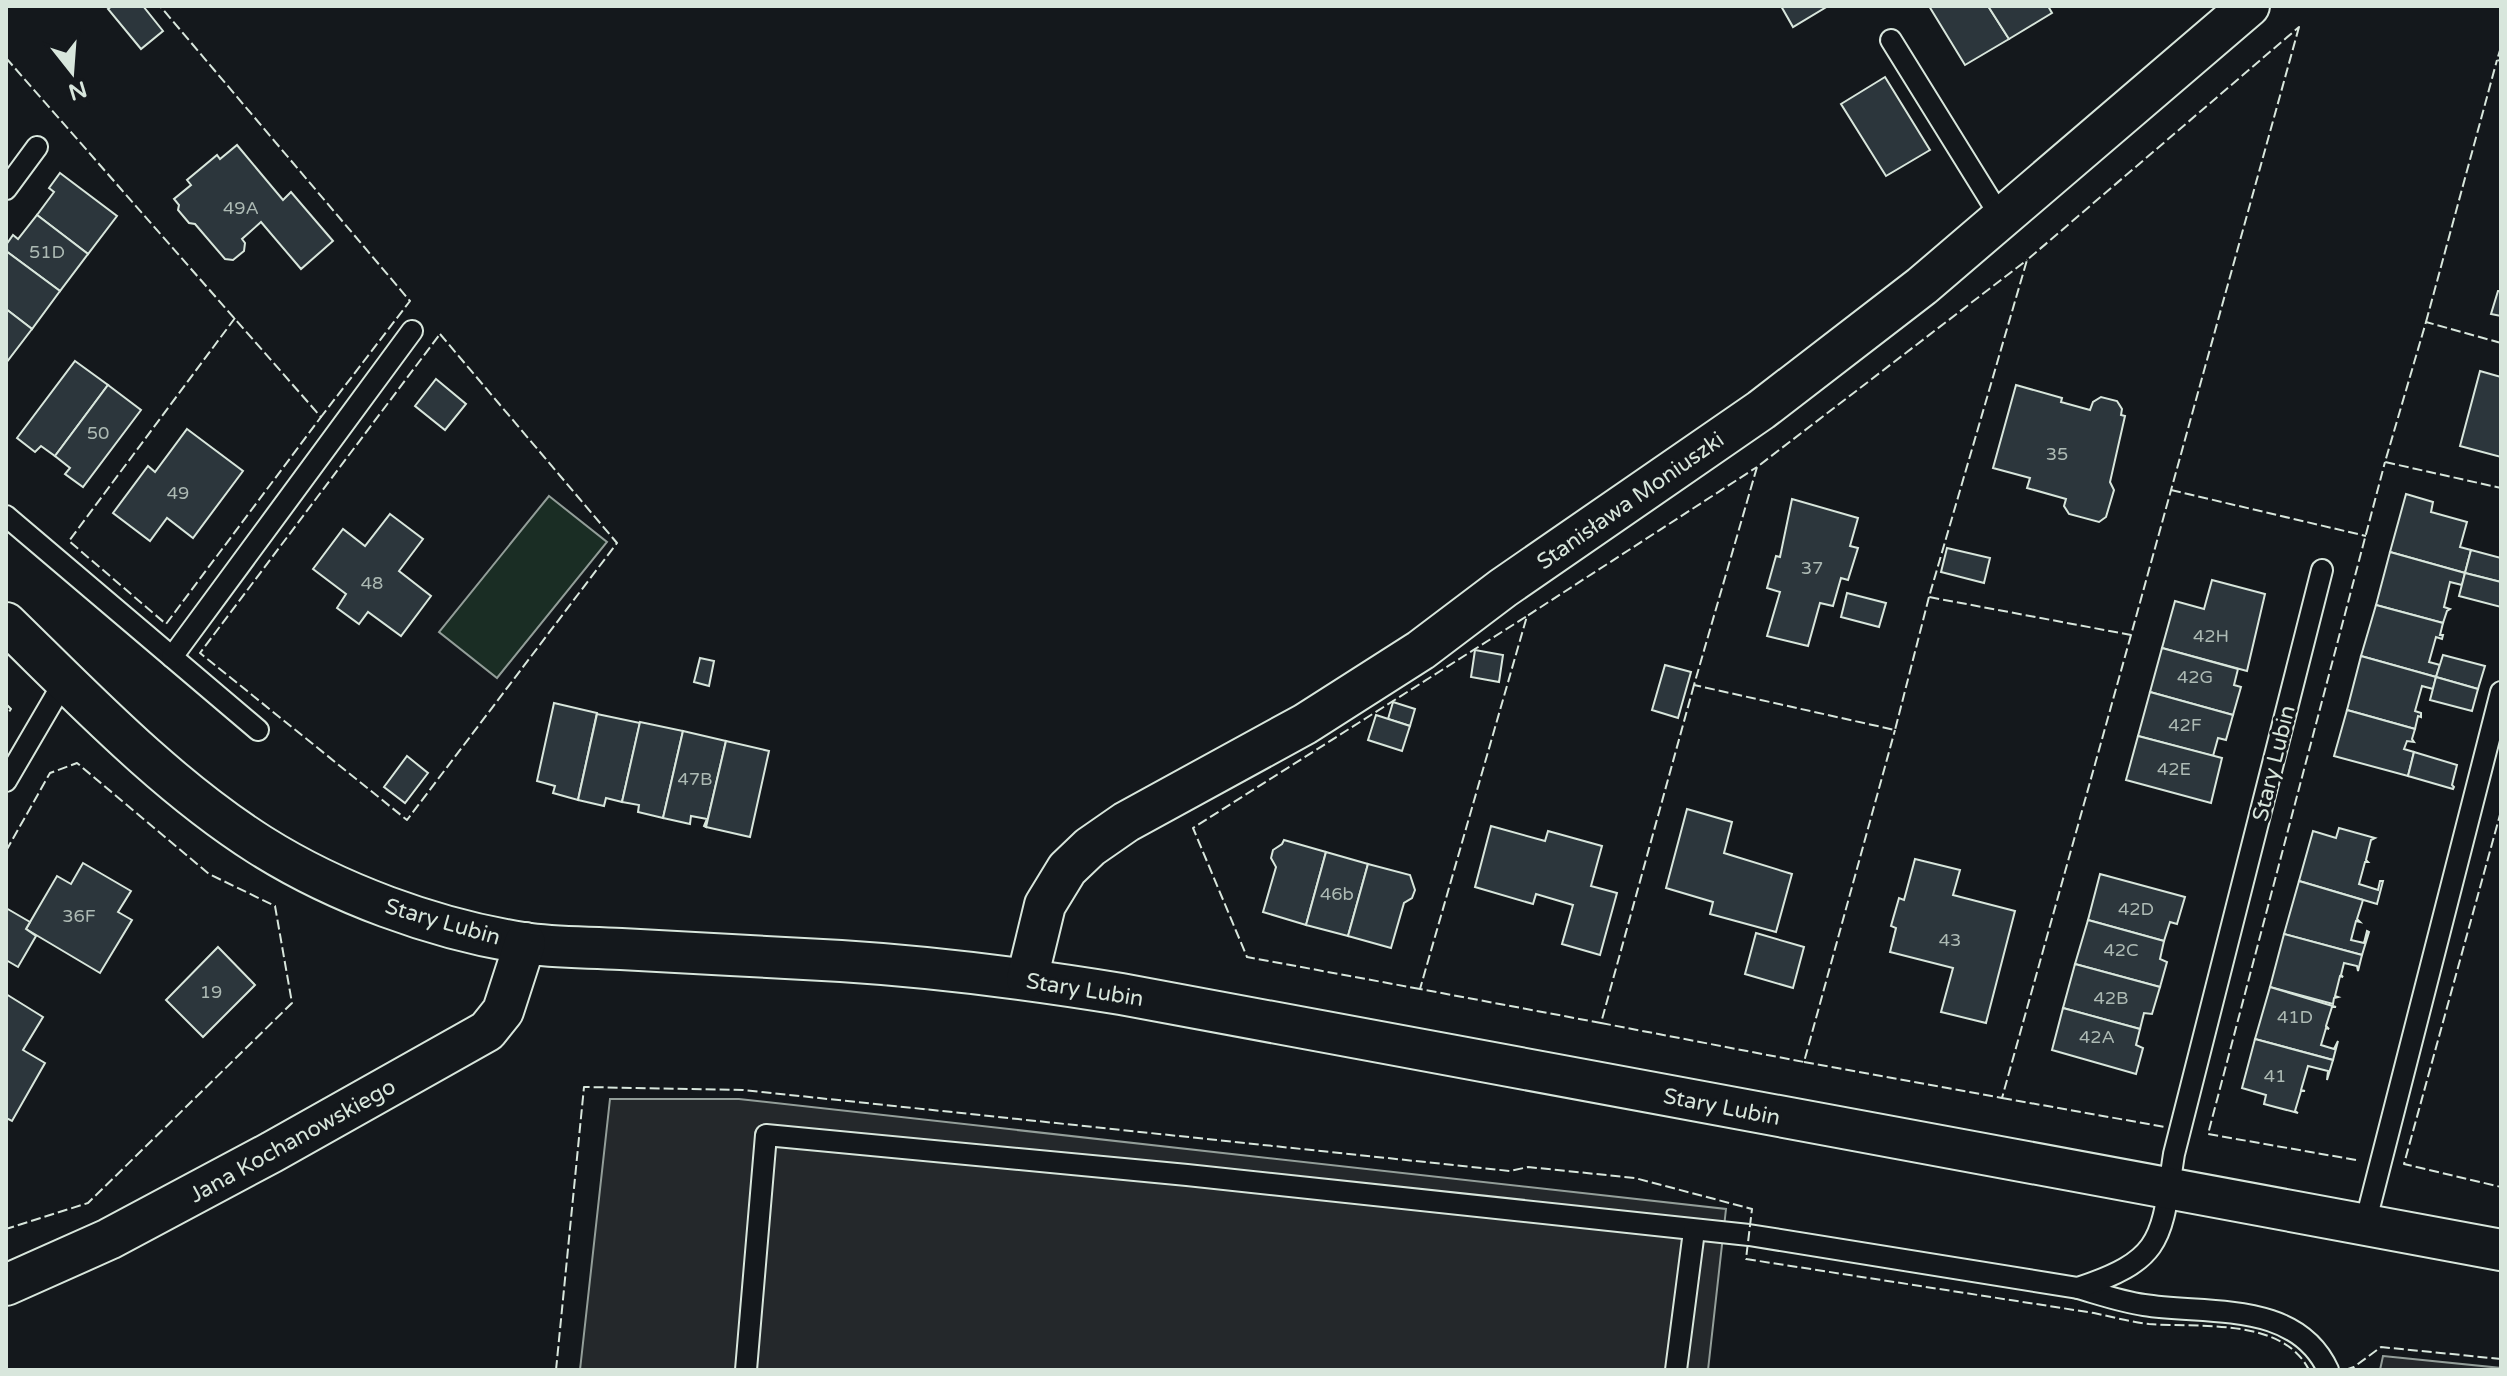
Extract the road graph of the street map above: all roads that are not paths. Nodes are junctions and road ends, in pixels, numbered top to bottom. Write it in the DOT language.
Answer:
graph roads {
  1 [pos="2249,6"];
  2 [pos="1891,40"];
  3 [pos="37,147"];
  4 [pos="6,189"];
  5 [pos="2002,219"];
  6 [pos="412,331"];
  7 [pos="6,516"];
  8 [pos="2322,570"];
  9 [pos="6,623"];
  10 [pos="172,657"];
  11 [pos="65,680"];
  12 [pos="2501,692"];
  13 [pos="258,730"];
  14 [pos="6,781"];
  15 [pos="525,943"];
  16 [pos="1027,979"];
  17 [pos="2169,1189"];
  18 [pos="2365,1224"];
  19 [pos="1694,1231"];
  20 [pos="2501,1250"];
  21 [pos="6,1285"];
  22 [pos="2078,1288"];
  23 [pos="746,1370"];
  24 [pos="1676,1370"];
  25 [pos="2328,1370"];
  1 -- 5 [label="street, Stanisława Moniuszki"];
  2 -- 5 [label="lane"];
  3 -- 4 [label="lane"];
  5 -- 16 [label="street, Stanisława Moniuszki"];
  6 -- 10 [label="lane"];
  7 -- 10 [label="lane"];
  8 -- 17 [label="lane, Stary Lubin"];
  9 -- 11 [label="street, Stary Lubin"];
  10 -- 13 [label="lane"];
  11 -- 14 [label="lane"];
  11 -- 15 [label="street, Stary Lubin"];
  12 -- 18 [label="lane"];
  15 -- 16 [label="street, Stary Lubin"];
  15 -- 21 [label="street, Jana Kochanowskiego"];
  16 -- 17 [label="street, Stary Lubin"];
  17 -- 18 [label="street, Stary Lubin"];
  17 -- 22 [label="lane"];
  18 -- 20 [label="street, Stary Lubin"];
  19 -- 22 [label="lane"];
  19 -- 23 [label="lane"];
  19 -- 24 [label="lane"];
  22 -- 25 [label="lane"];
}
